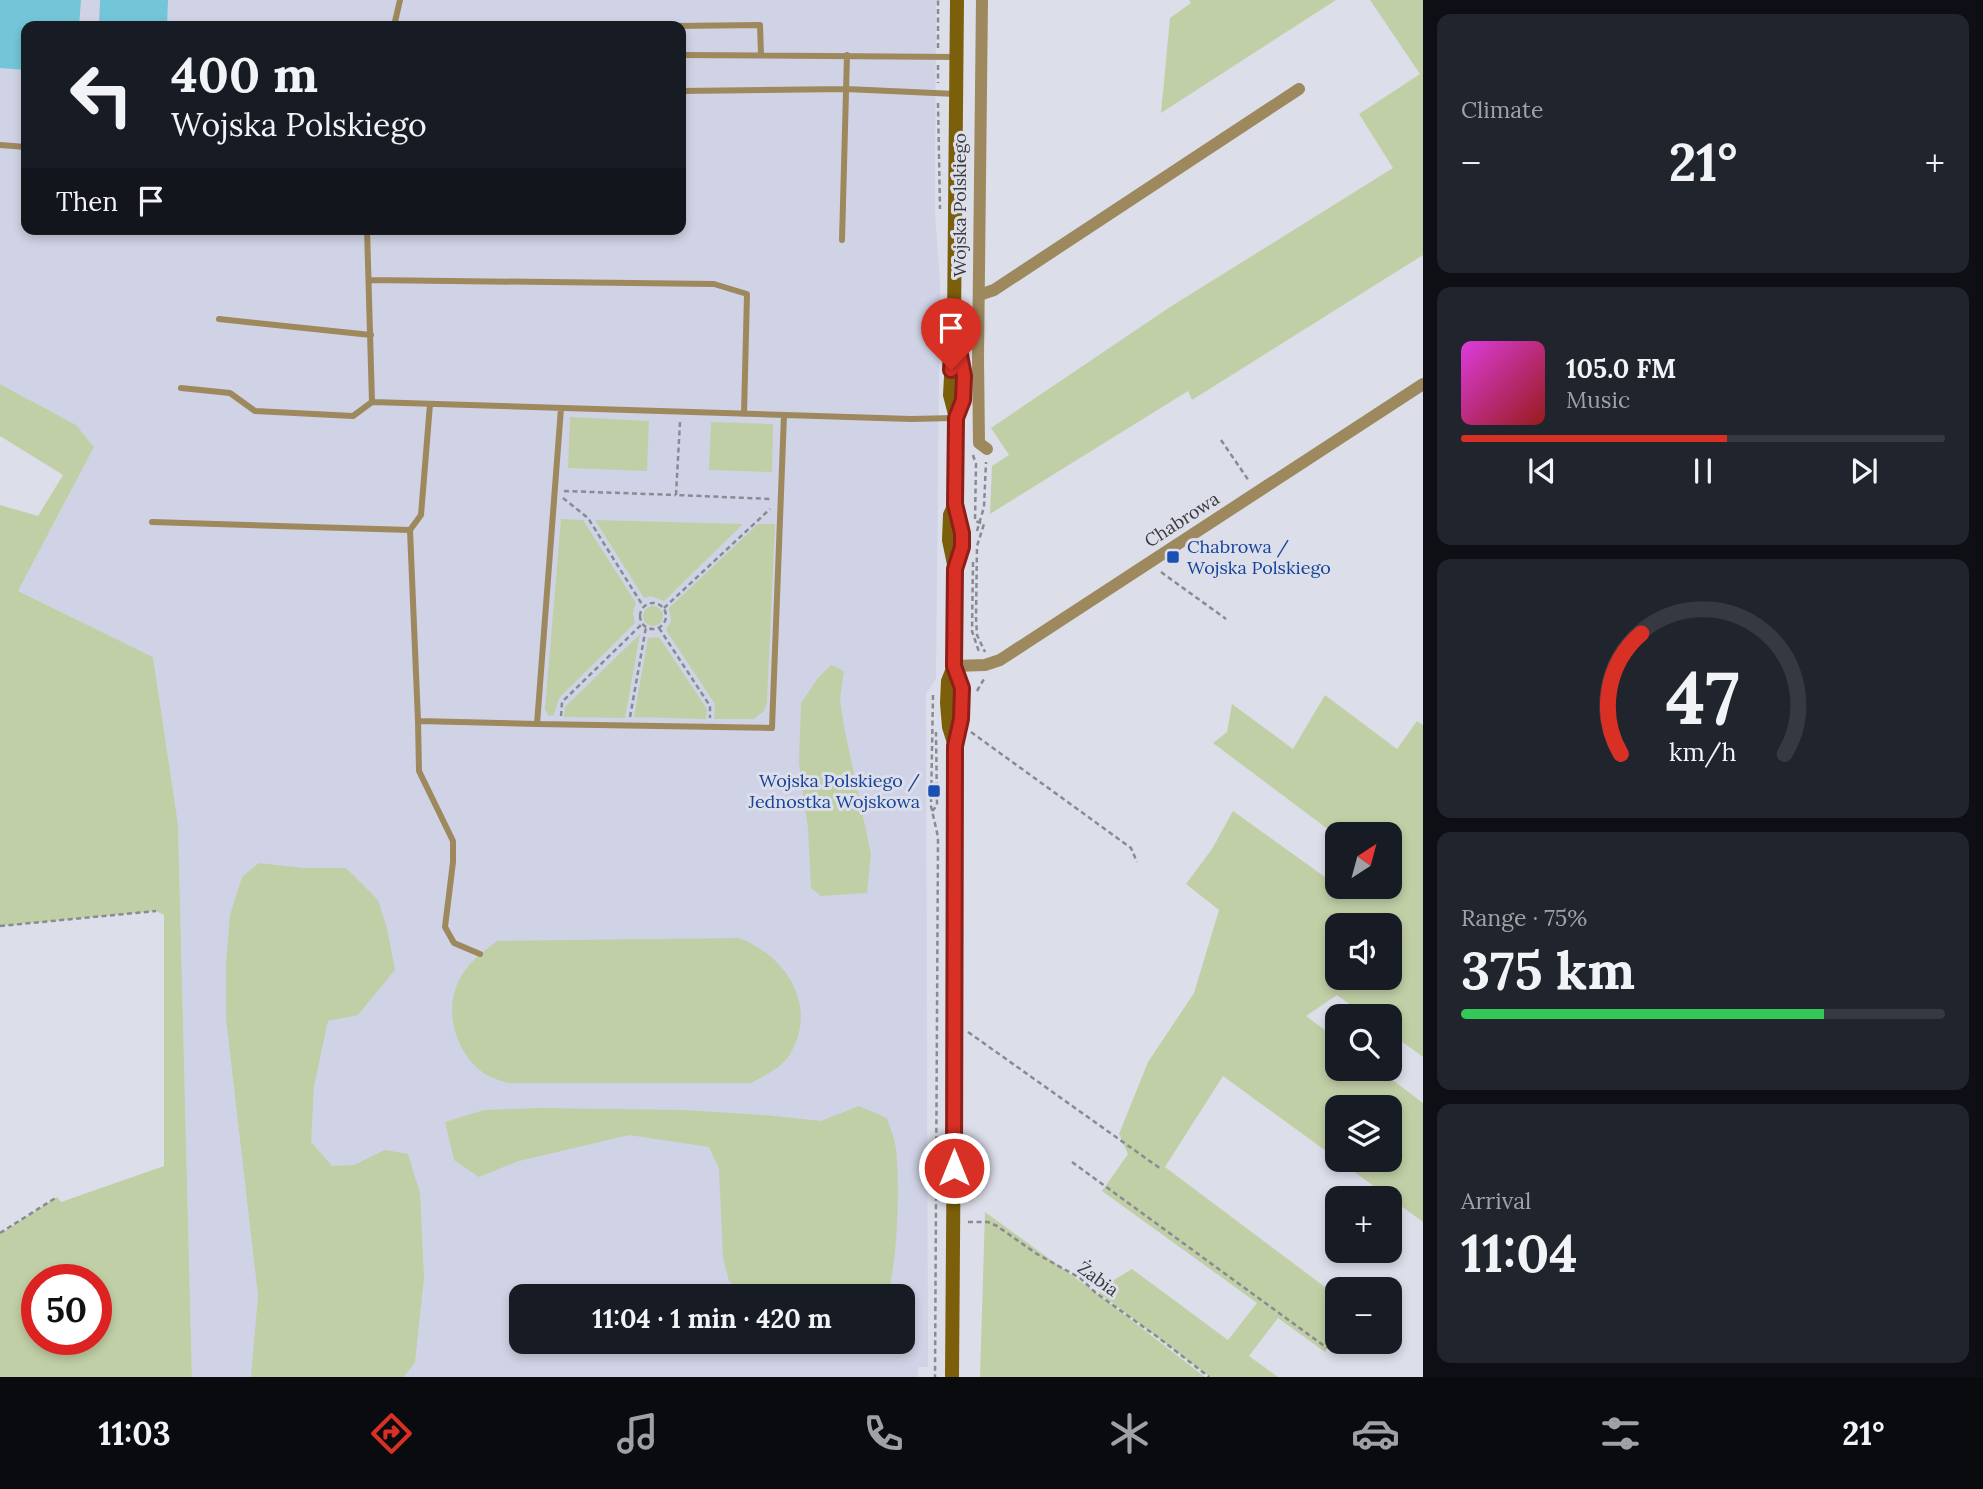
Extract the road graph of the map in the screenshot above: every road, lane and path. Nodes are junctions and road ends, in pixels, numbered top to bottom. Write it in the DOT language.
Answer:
graph roads {
  1 [pos="400,0"];
  2 [pos="957,0"];
  3 [pos="982,0"];
  4 [pos="395,21"];
  5 [pos="686,26"];
  6 [pos="686,55"];
  7 [pos="761,55"];
  8 [pos="847,55"];
  9 [pos="956,57"];
  10 [pos="846,89"];
  11 [pos="1299,89"];
  12 [pos="686,91"];
  13 [pos="956,94"];
  14 [pos="0,145"];
  15 [pos="21,147"];
  16 [pos="368,235"];
  17 [pos="842,240"];
  18 [pos="369,280"];
  19 [pos="979,295"];
  20 [pos="219,318"];
  21 [pos="370,335"];
  22 [pos="1423,384"];
  23 [pos="181,388"];
  24 [pos="372,402"];
  25 [pos="430,404"];
  26 [pos="561,408"];
  27 [pos="680,412"];
  28 [pos="744,414"];
  29 [pos="784,415"];
  30 [pos="956,418"];
  31 [pos="1221,440"];
  32 [pos="987,449"];
  33 [pos="555,491"];
  34 [pos="1257,493"];
  35 [pos="676,495"];
  36 [pos="781,499"];
  37 [pos="152,522"];
  38 [pos="411,530"];
  39 [pos="1149,563"];
  40 [pos="643,607"];
  41 [pos="664,608"];
  42 [pos="1226,619"];
  43 [pos="644,625"];
  44 [pos="659,628"];
  45 [pos="954,666"];
  46 [pos="939,698"];
  47 [pos="418,722"];
  48 [pos="537,724"];
  49 [pos="560,725"];
  50 [pos="630,726"];
  51 [pos="710,727"];
  52 [pos="969,730"];
  53 [pos="1137,862"];
  54 [pos="156,911"];
  55 [pos="0,926"];
  56 [pos="480,954"];
  57 [pos="955,1028"];
  58 [pos="1072,1162"];
  59 [pos="1161,1169"];
  60 [pos="57,1197"];
  61 [pos="965,1222"];
  62 [pos="0,1233"];
  63 [pos="1325,1347"];
  64 [pos="935,1377"];
  65 [pos="952,1377"];
  66 [pos="1209,1377"];
  1 -- 4 [label="lane"];
  2 -- 9 [label="main road, Wojska Polskiego"];
  3 -- 19 [label="street, Wojska Polskiego"];
  5 -- 7 [label="lane"];
  6 -- 7 [label="lane"];
  7 -- 8 [label="lane"];
  8 -- 9 [label="lane"];
  8 -- 10 [label="lane"];
  9 -- 13 [label="main road, Wojska Polskiego"];
  10 -- 12 [label="lane"];
  10 -- 13 [label="lane"];
  10 -- 17 [label="lane"];
  11 -- 19 [label="street"];
  13 -- 30 [label="main road, Wojska Polskiego"];
  14 -- 15 [label="lane"];
  16 -- 18 [label="lane"];
  18 -- 21 [label="lane"];
  18 -- 28 [label="lane"];
  19 -- 32 [label="street, Wojska Polskiego"];
  20 -- 21 [label="lane"];
  21 -- 24 [label="lane"];
  22 -- 34 [label="street, Chabrowa"];
  23 -- 24 [label="lane"];
  24 -- 25 [label="lane"];
  25 -- 26 [label="lane"];
  25 -- 38 [label="lane"];
  26 -- 27 [label="lane"];
  26 -- 33 [label="lane"];
  27 -- 28 [label="lane"];
  27 -- 35 [label="path"];
  28 -- 29 [label="lane"];
  29 -- 30 [label="lane"];
  29 -- 36 [label="lane"];
  30 -- 45 [label="main road, Wojska Polskiego"];
  31 -- 34 [label="path"];
  33 -- 35 [label="path"];
  33 -- 40 [label="path"];
  33 -- 48 [label="lane"];
  34 -- 39 [label="street, Chabrowa"];
  35 -- 36 [label="path"];
  36 -- 41 [label="path"];
  36 -- 51 [label="lane"];
  37 -- 38 [label="lane"];
  38 -- 47 [label="lane"];
  39 -- 42 [label="path"];
  39 -- 45 [label="street, Chabrowa"];
  40 -- 41 [label="path"];
  40 -- 43 [label="path"];
  41 -- 44 [label="path"];
  43 -- 44 [label="path"];
  43 -- 49 [label="path"];
  43 -- 50 [label="path"];
  44 -- 51 [label="path"];
  45 -- 57 [label="main road, Wojska Polskiego"];
  46 -- 64 [label="path"];
  47 -- 48 [label="lane"];
  47 -- 56 [label="lane"];
  48 -- 49 [label="lane"];
  49 -- 50 [label="lane"];
  50 -- 51 [label="lane"];
  52 -- 53 [label="path"];
  54 -- 55 [label="path"];
  57 -- 59 [label="path"];
  57 -- 65 [label="main road, Wojska Polskiego"];
  58 -- 63 [label="path"];
  60 -- 62 [label="path"];
  61 -- 66 [label="path, Żabia"];
}
